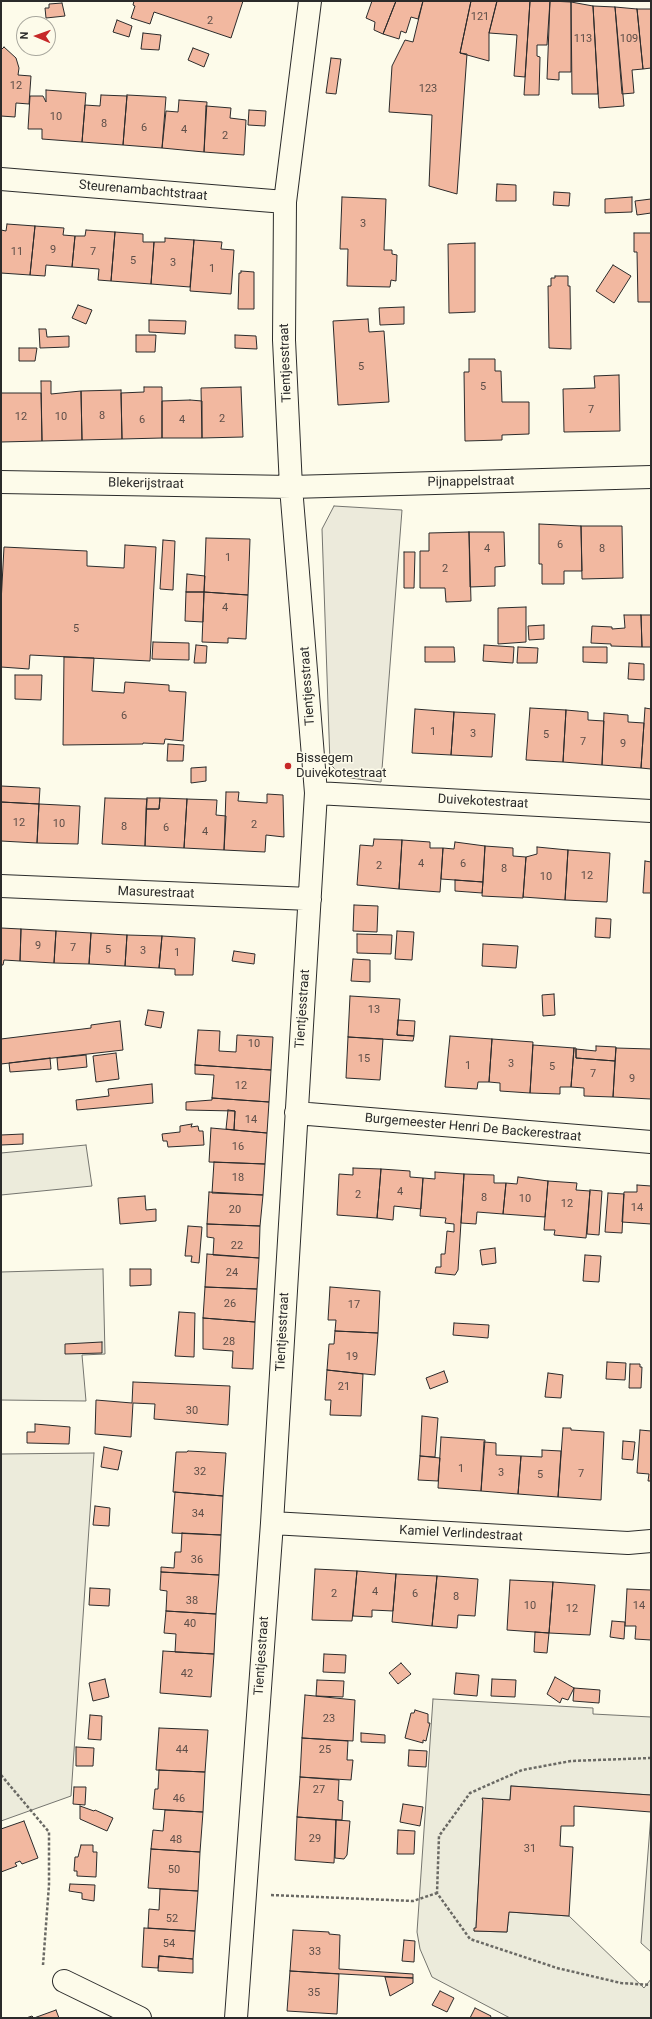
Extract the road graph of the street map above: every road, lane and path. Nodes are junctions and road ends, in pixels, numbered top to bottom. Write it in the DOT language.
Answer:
graph roads {
  1 [pos="310,1"];
  2 [pos="1,179"];
  3 [pos="285,202"];
  4 [pos="651,477"];
  5 [pos="1,482"];
  6 [pos="291,486"];
  7 [pos="316,793"];
  8 [pos="651,811"];
  9 [pos="1,886"];
  10 [pos="310,899"];
  11 [pos="296,1113"];
  12 [pos="651,1142"];
  13 [pos="272,1523"];
  14 [pos="651,1541"];
  15 [pos="651,1758"];
  16 [pos="1,1775"];
  17 [pos="437,1893"];
  18 [pos="244,1894"];
  19 [pos="64,1981"];
  20 [pos="651,1985"];
  21 [pos="140,2018"];
  22 [pos="236,2018"];
  1 -- 3 [label="street, Tientjesstraat"];
  2 -- 3 [label="street, Steurenambachtstraat"];
  3 -- 6 [label="street, Tientjesstraat"];
  4 -- 6 [label="street, Pijnappelstraat"];
  5 -- 6 [label="street, Blekerijstraat"];
  6 -- 7 [label="street, Tientjesstraat"];
  7 -- 8 [label="street, Duivekotestraat"];
  7 -- 10 [label="street, Tientjesstraat"];
  9 -- 10 [label="street, Masurestraat"];
  10 -- 11 [label="street, Tientjesstraat"];
  11 -- 12 [label="street, Burgemeester Henri De Backerestraat"];
  11 -- 13 [label="street, Tientjesstraat"];
  13 -- 14 [label="street, Kamiel Verlindestraat"];
  13 -- 18 [label="street, Tientjesstraat"];
  15 -- 17 [label="path"];
  16 -- 19 [label="path"];
  17 -- 18 [label="path"];
  17 -- 20 [label="path"];
  18 -- 22 [label="street, Tientjesstraat"];
  19 -- 21 [label="street"];
}
